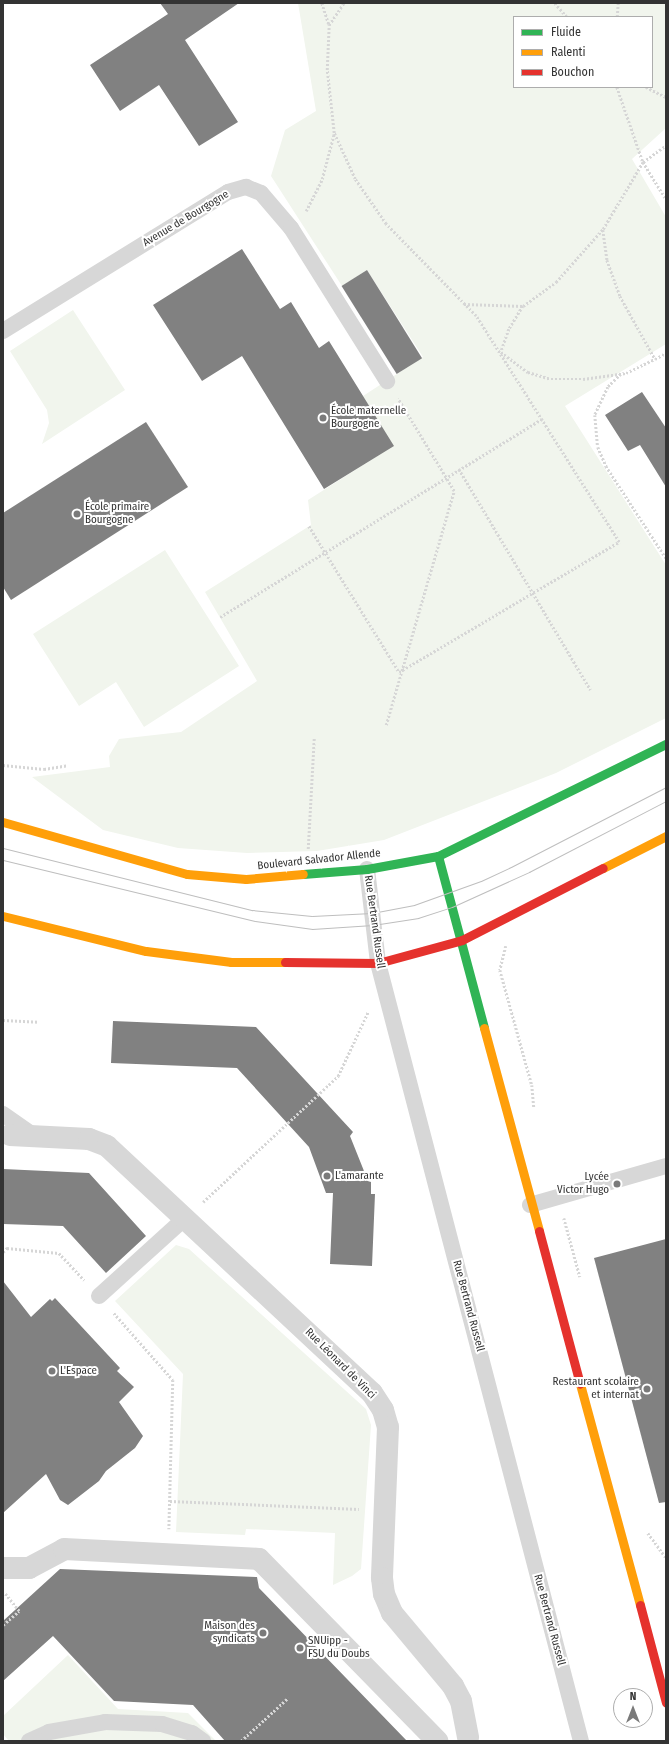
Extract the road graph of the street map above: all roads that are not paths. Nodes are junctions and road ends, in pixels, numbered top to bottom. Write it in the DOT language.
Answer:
graph roads {
  1 [pos="3,331"];
  2 [pos="387,380"];
  3 [pos="666,744"];
  4 [pos="3,822"];
  5 [pos="666,836"];
  6 [pos="438,856"];
  7 [pos="367,869"];
  8 [pos="3,916"];
  9 [pos="462,940"];
  10 [pos="378,964"];
  11 [pos="3,1114"];
  12 [pos="6,1134"];
  13 [pos="34,1136"];
  14 [pos="666,1166"];
  15 [pos="530,1205"];
  16 [pos="186,1216"];
  17 [pos="99,1296"];
  18 [pos="3,1568"];
  19 [pos="666,1703"];
  20 [pos="468,1737"];
  21 [pos="29,1741"];
  22 [pos="203,1741"];
  23 [pos="437,1741"];
  24 [pos="581,1741"];
  1 -- 2 [label="lane, Avenue de Bourgogne"];
  3 -- 6 [label="street, Boulevard Salvador Allende"];
  4 -- 7 [label="street, Boulevard Salvador Allende"];
  5 -- 9 [label="street"];
  6 -- 7 [label="street, Boulevard Salvador Allende"];
  6 -- 9 [label="street"];
  7 -- 10 [label="lane, Rue Bertrand Russell"];
  8 -- 10 [label="street"];
  9 -- 10 [label="street"];
  9 -- 15 [label="street"];
  10 -- 24 [label="lane, Rue Bertrand Russell"];
  11 -- 13 [label="lane"];
  12 -- 13 [label="street, Rue Léonard de Vinci"];
  13 -- 16 [label="street, Rue Léonard de Vinci"];
  14 -- 15 [label="lane"];
  15 -- 19 [label="street"];
  16 -- 17 [label="lane"];
  16 -- 20 [label="street, Rue Léonard de Vinci"];
  18 -- 23 [label="street"];
  21 -- 22 [label="lane"];
}
